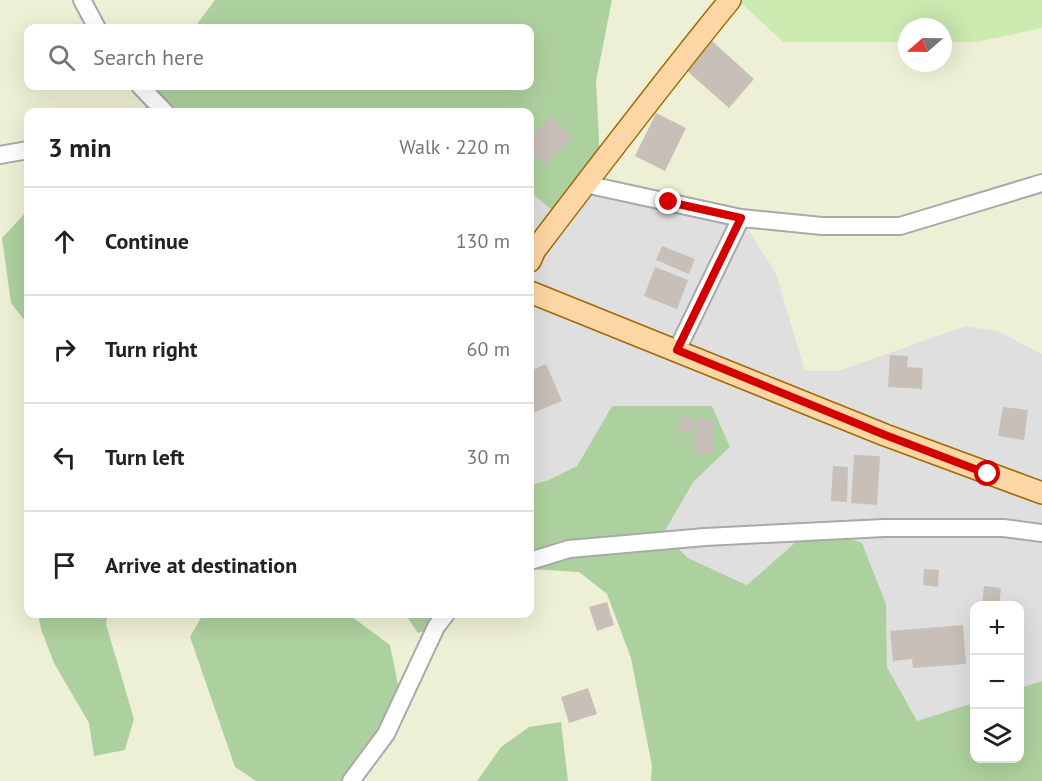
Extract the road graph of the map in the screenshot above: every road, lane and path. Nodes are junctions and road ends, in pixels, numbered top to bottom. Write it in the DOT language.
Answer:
graph roads {
  1 [pos="82,0"];
  2 [pos="730,0"];
  3 [pos="95,24"];
  4 [pos="144,90"];
  5 [pos="161,108"];
  6 [pos="24,151"];
  7 [pos="0,155"];
  8 [pos="585,183"];
  9 [pos="1042,183"];
  10 [pos="741,218"];
  11 [pos="534,250"];
  12 [pos="534,294"];
  13 [pos="677,350"];
  14 [pos="1042,493"];
  15 [pos="1042,533"];
  16 [pos="534,560"];
  17 [pos="443,618"];
  18 [pos="351,781"];
  1 -- 3 [label="street"];
  2 -- 8 [label="main road"];
  4 -- 5 [label="street"];
  6 -- 7 [label="street"];
  8 -- 10 [label="street"];
  8 -- 11 [label="main road"];
  9 -- 10 [label="street"];
  10 -- 13 [label="street"];
  12 -- 13 [label="main road"];
  13 -- 14 [label="main road"];
  15 -- 16 [label="street"];
  17 -- 18 [label="street"];
}
